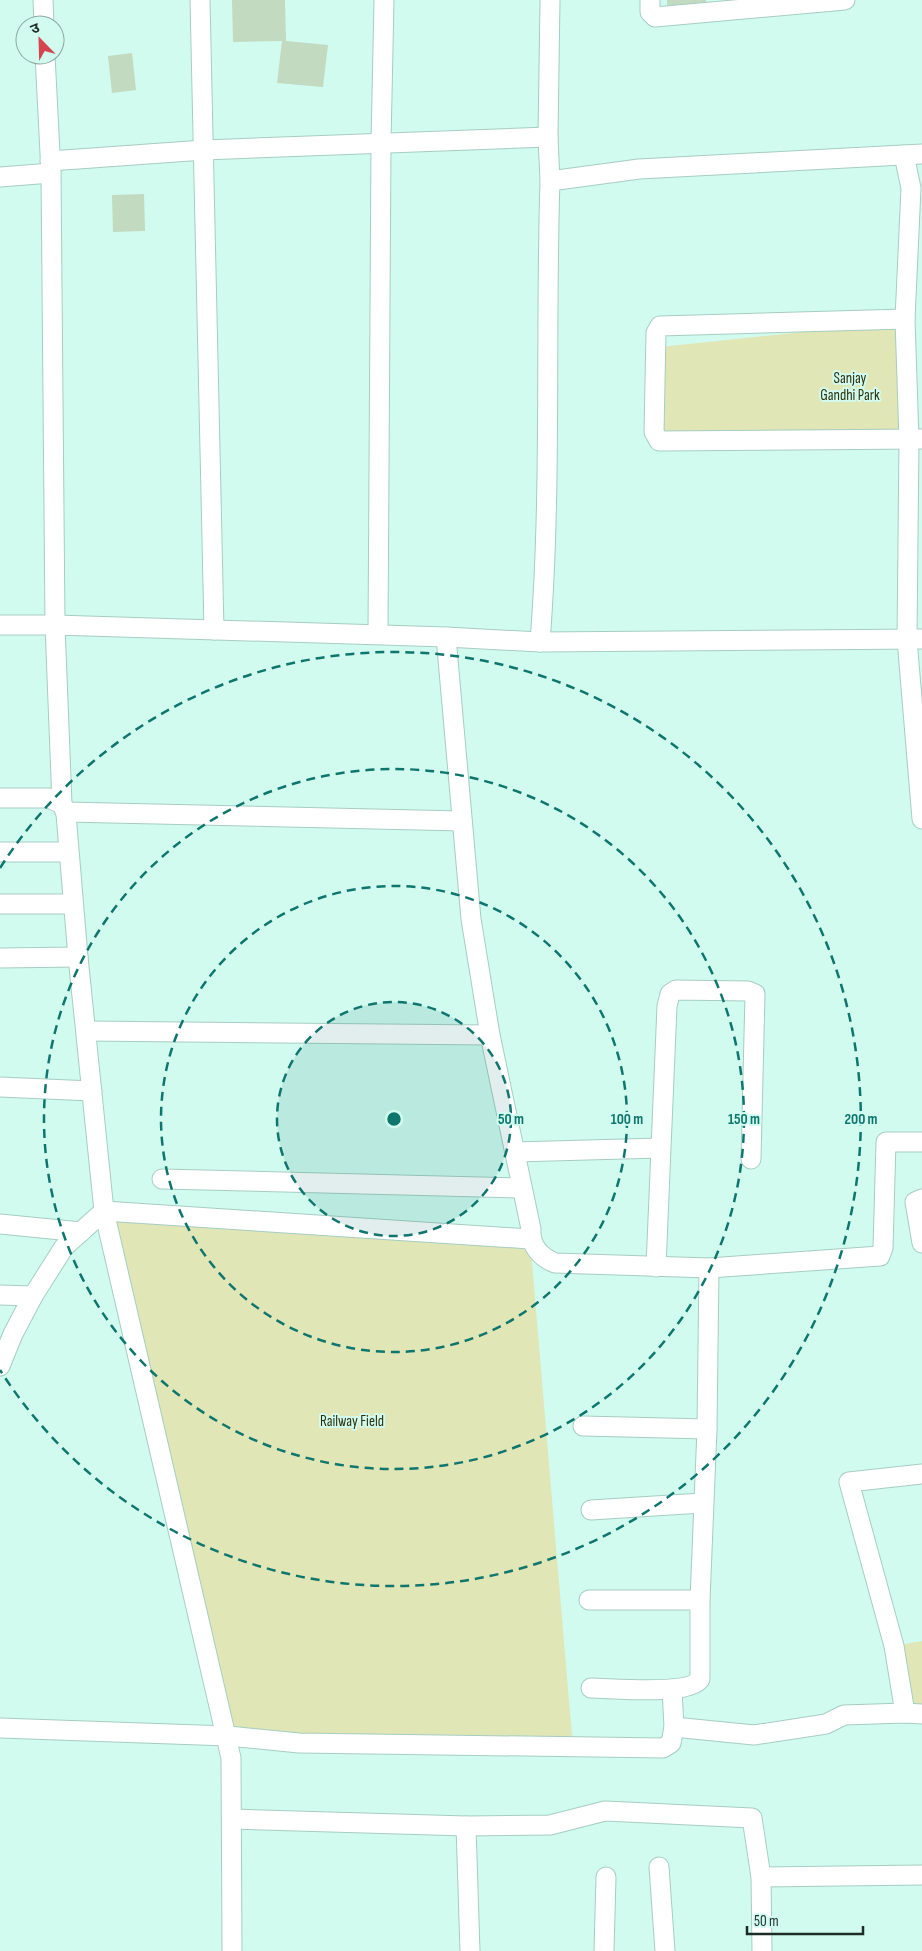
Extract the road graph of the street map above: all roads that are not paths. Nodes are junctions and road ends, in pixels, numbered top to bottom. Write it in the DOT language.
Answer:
graph roads {
  1 [pos="43,0"];
  2 [pos="200,0"];
  3 [pos="384,0"];
  4 [pos="550,0"];
  5 [pos="650,0"];
  6 [pos="845,0"];
  7 [pos="44,15"];
  8 [pos="46,65"];
  9 [pos="548,137"];
  10 [pos="381,143"];
  11 [pos="204,150"];
  12 [pos="913,155"];
  13 [pos="51,167"];
  14 [pos="0,177"];
  15 [pos="550,181"];
  16 [pos="905,319"];
  17 [pos="915,439"];
  18 [pos="0,625"];
  19 [pos="55,625"];
  20 [pos="214,630"];
  21 [pos="378,634"];
  22 [pos="446,637"];
  23 [pos="915,639"];
  24 [pos="540,642"];
  25 [pos="0,798"];
  26 [pos="64,808"];
  27 [pos="922,819"];
  28 [pos="462,822"];
  29 [pos="0,852"];
  30 [pos="68,852"];
  31 [pos="0,904"];
  32 [pos="73,904"];
  33 [pos="78,956"];
  34 [pos="0,958"];
  35 [pos="87,1031"];
  36 [pos="490,1035"];
  37 [pos="0,1087"];
  38 [pos="92,1091"];
  39 [pos="922,1142"];
  40 [pos="660,1148"];
  41 [pos="515,1152"];
  42 [pos="751,1159"];
  43 [pos="162,1179"];
  44 [pos="522,1188"];
  45 [pos="922,1199"];
  46 [pos="104,1211"];
  47 [pos="0,1224"];
  48 [pos="81,1232"];
  49 [pos="530,1239"];
  50 [pos="922,1243"];
  51 [pos="656,1267"];
  52 [pos="709,1268"];
  53 [pos="0,1296"];
  54 [pos="33,1296"];
  55 [pos="0,1366"];
  56 [pos="583,1426"];
  57 [pos="707,1429"];
  58 [pos="922,1474"];
  59 [pos="702,1504"];
  60 [pos="590,1510"];
  61 [pos="588,1600"];
  62 [pos="700,1600"];
  63 [pos="592,1688"];
  64 [pos="672,1689"];
  65 [pos="913,1713"];
  66 [pos="674,1727"];
  67 [pos="0,1728"];
  68 [pos="228,1736"];
  69 [pos="233,1819"];
  70 [pos="466,1826"];
  71 [pos="659,1867"];
  72 [pos="922,1875"];
  73 [pos="606,1877"];
  74 [pos="761,1877"];
  75 [pos="232,1951"];
  76 [pos="470,1951"];
  77 [pos="604,1951"];
  78 [pos="665,1951"];
  79 [pos="762,1951"];
  1 -- 7 [label="street"];
  2 -- 11 [label="street"];
  3 -- 10 [label="street"];
  4 -- 9 [label="street"];
  5 -- 6 [label="street"];
  8 -- 13 [label="street"];
  9 -- 10 [label="street"];
  9 -- 15 [label="street"];
  10 -- 11 [label="street"];
  10 -- 21 [label="street"];
  11 -- 13 [label="street"];
  11 -- 20 [label="street"];
  12 -- 15 [label="street"];
  12 -- 16 [label="street"];
  13 -- 14 [label="street"];
  13 -- 19 [label="street"];
  15 -- 24 [label="street"];
  16 -- 17 [label="street"];
  16 -- 17 [label="street"];
  17 -- 23 [label="street"];
  18 -- 19 [label="street"];
  19 -- 20 [label="street"];
  19 -- 26 [label="street"];
  20 -- 21 [label="street"];
  21 -- 22 [label="street"];
  22 -- 24 [label="street"];
  22 -- 28 [label="street"];
  23 -- 24 [label="street"];
  23 -- 27 [label="street"];
  25 -- 26 [label="street"];
  26 -- 28 [label="street"];
  26 -- 30 [label="street"];
  28 -- 36 [label="street"];
  29 -- 30 [label="street"];
  30 -- 32 [label="street"];
  31 -- 32 [label="street"];
  32 -- 33 [label="street"];
  33 -- 34 [label="street"];
  33 -- 35 [label="street"];
  35 -- 36 [label="street"];
  35 -- 38 [label="street"];
  36 -- 41 [label="street"];
  37 -- 38 [label="street"];
  38 -- 46 [label="street"];
  39 -- 52 [label="street"];
  40 -- 41 [label="street"];
  40 -- 42 [label="street"];
  40 -- 51 [label="street"];
  41 -- 44 [label="street"];
  43 -- 44 [label="street"];
  44 -- 49 [label="street"];
  45 -- 50 [label="street"];
  46 -- 48 [label="street"];
  46 -- 49 [label="street"];
  46 -- 68 [label="street"];
  47 -- 48 [label="street"];
  48 -- 54 [label="street"];
  49 -- 51 [label="street"];
  51 -- 52 [label="street"];
  52 -- 57 [label="street"];
  53 -- 54 [label="street"];
  54 -- 55 [label="street"];
  56 -- 57 [label="street"];
  57 -- 59 [label="street"];
  58 -- 65 [label="street"];
  59 -- 60 [label="street"];
  59 -- 62 [label="street"];
  61 -- 62 [label="street"];
  62 -- 64 [label="street"];
  63 -- 64 [label="street"];
  64 -- 66 [label="street"];
  65 -- 66 [label="street"];
  66 -- 68 [label="street"];
  67 -- 68 [label="street"];
  68 -- 69 [label="street"];
  69 -- 70 [label="street"];
  69 -- 75 [label="street"];
  70 -- 74 [label="street"];
  70 -- 76 [label="street"];
  71 -- 78 [label="street"];
  72 -- 74 [label="street"];
  73 -- 77 [label="street"];
  74 -- 79 [label="street"];
}
